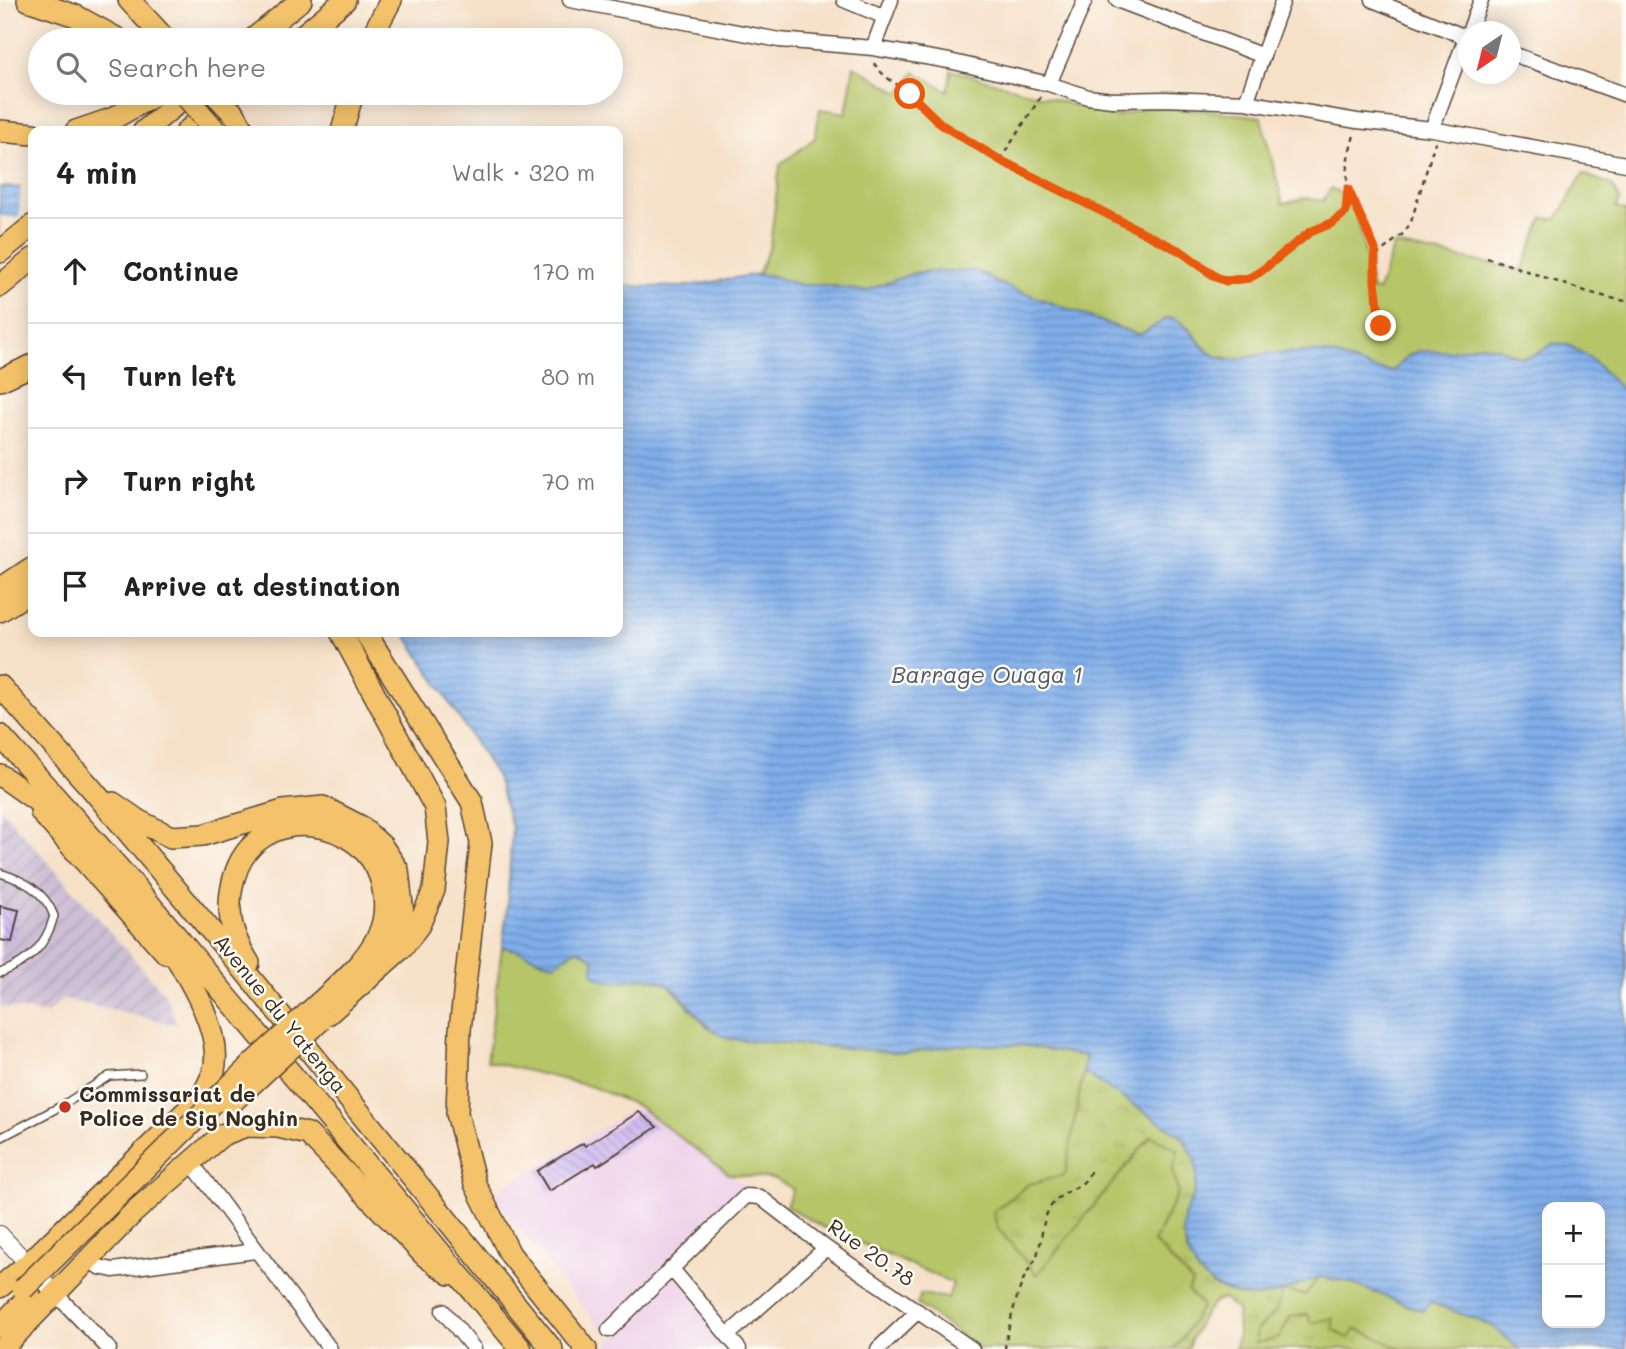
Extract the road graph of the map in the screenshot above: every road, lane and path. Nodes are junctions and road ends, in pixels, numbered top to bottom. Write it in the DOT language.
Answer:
graph roads {
  1 [pos="28,0"];
  2 [pos="129,0"];
  3 [pos="345,0"];
  4 [pos="391,0"];
  5 [pos="569,0"];
  6 [pos="844,0"];
  7 [pos="891,0"];
  8 [pos="1085,0"];
  9 [pos="1117,0"];
  10 [pos="1283,0"];
  11 [pos="1373,0"];
  12 [pos="1481,0"];
  13 [pos="295,5"];
  14 [pos="885,17"];
  15 [pos="1473,21"];
  16 [pos="98,28"];
  17 [pos="155,28"];
  18 [pos="267,28"];
  19 [pos="311,28"];
  20 [pos="376,28"];
  21 [pos="1458,31"];
  22 [pos="873,48"];
  23 [pos="1263,56"];
  24 [pos="1521,57"];
  25 [pos="1458,61"];
  26 [pos="1049,84"];
  27 [pos="1626,95"];
  28 [pos="1245,102"];
  29 [pos="137,105"];
  30 [pos="175,105"];
  31 [pos="193,105"];
  32 [pos="218,105"];
  33 [pos="224,105"];
  34 [pos="350,105"];
  35 [pos="1357,121"];
  36 [pos="239,123"];
  37 [pos="91,126"];
  38 [pos="150,126"];
  39 [pos="193,126"];
  40 [pos="212,126"];
  41 [pos="343,126"];
  42 [pos="1432,130"];
  43 [pos="0,131"];
  44 [pos="28,134"];
  45 [pos="1000,160"];
  46 [pos="1626,164"];
  47 [pos="1348,189"];
  48 [pos="28,229"];
  49 [pos="0,252"];
  50 [pos="1376,256"];
  51 [pos="1487,258"];
  52 [pos="28,263"];
  53 [pos="0,286"];
  54 [pos="1626,301"];
  55 [pos="1381,326"];
  56 [pos="28,367"];
  57 [pos="0,380"];
  58 [pos="28,570"];
  59 [pos="0,589"];
  60 [pos="28,593"];
  61 [pos="0,611"];
  62 [pos="344,637"];
  63 [pos="368,637"];
  64 [pos="0,686"];
  65 [pos="0,735"];
  66 [pos="2,776"];
  67 [pos="91,788"];
  68 [pos="0,873"];
  69 [pos="132,883"];
  70 [pos="0,974"];
  71 [pos="188,979"];
  72 [pos="368,979"];
  73 [pos="323,1009"];
  74 [pos="279,1013"];
  75 [pos="141,1074"];
  76 [pos="0,1138"];
  77 [pos="191,1162"];
  78 [pos="1092,1167"];
  79 [pos="0,1234"];
  80 [pos="826,1248"];
  81 [pos="255,1251"];
  82 [pos="90,1259"];
  83 [pos="29,1263"];
  84 [pos="671,1268"];
  85 [pos="0,1287"];
  86 [pos="475,1292"];
  87 [pos="55,1293"];
  88 [pos="443,1311"];
  89 [pos="918,1311"];
  90 [pos="0,1312"];
  91 [pos="0,1326"];
  92 [pos="609,1330"];
  93 [pos="728,1335"];
  94 [pos="2,1349"];
  95 [pos="109,1349"];
  96 [pos="330,1349"];
  97 [pos="474,1349"];
  98 [pos="521,1349"];
  99 [pos="552,1349"];
  100 [pos="586,1349"];
  101 [pos="739,1349"];
  102 [pos="878,1349"];
  103 [pos="972,1349"];
  104 [pos="1005,1349"];
  1 -- 16 [label="main road"];
  2 -- 17 [label="main road"];
  3 -- 19 [label="main road"];
  4 -- 20 [label="main road"];
  5 -- 22 [label="street"];
  6 -- 14 [label="street"];
  7 -- 14 [label="street"];
  8 -- 26 [label="street"];
  9 -- 23 [label="street"];
  10 -- 23 [label="street"];
  11 -- 21 [label="street"];
  12 -- 15 [label="street"];
  13 -- 18 [label="main road"];
  14 -- 22 [label="street"];
  22 -- 26 [label="street"];
  22 -- 45 [label="path"];
  23 -- 28 [label="street"];
  24 -- 27 [label="street"];
  25 -- 42 [label="street"];
  26 -- 28 [label="street"];
  26 -- 45 [label="path"];
  28 -- 35 [label="street"];
  29 -- 37 [label="main road"];
  30 -- 38 [label="main road"];
  31 -- 40 [label="main road, bridge"];
  32 -- 39 [label="main road"];
  33 -- 36 [label="main road, bridge"];
  34 -- 41 [label="main road"];
  35 -- 42 [label="street"];
  35 -- 47 [label="path"];
  42 -- 46 [label="street"];
  42 -- 50 [label="path"];
  43 -- 44 [label="main road"];
  45 -- 47 [label="path"];
  47 -- 50 [label="path"];
  48 -- 49 [label="main road"];
  50 -- 55 [label="path"];
  51 -- 54 [label="path"];
  52 -- 53 [label="main road"];
  56 -- 57 [label="main road"];
  58 -- 59 [label="main road"];
  60 -- 61 [label="main road"];
  62 -- 72 [label="main road"];
  63 -- 100 [label="main road"];
  64 -- 67 [label="main road, Avenue du Yatenga"];
  65 -- 69 [label="main road, Avenue du Yatenga"];
  66 -- 69 [label="main road"];
  66 -- 71 [label="main road"];
  67 -- 72 [label="main road"];
  67 -- 74 [label="main road, Avenue du Yatenga"];
  68 -- 70 [label="lane"];
  69 -- 71 [label="main road"];
  69 -- 86 [label="main road, Avenue du Yatenga"];
  71 -- 83 [label="main road"];
  72 -- 73 [label="main road"];
  73 -- 74 [label="main road"];
  73 -- 90 [label="main road, bridge"];
  73 -- 91 [label="main road, bridge"];
  74 -- 99 [label="main road, Avenue du Yatenga"];
  75 -- 76 [label="lane"];
  77 -- 81 [label="street"];
  77 -- 82 [label="main road"];
  77 -- 86 [label="main road"];
  78 -- 104 [label="path"];
  79 -- 83 [label="street"];
  80 -- 84 [label="street, Rue 20.78"];
  80 -- 89 [label="street, Rue 20.78"];
  80 -- 93 [label="street"];
  81 -- 82 [label="street"];
  81 -- 96 [label="street"];
  82 -- 87 [label="main road"];
  83 -- 85 [label="main road"];
  83 -- 87 [label="street"];
  84 -- 92 [label="street"];
  84 -- 93 [label="street"];
  86 -- 98 [label="main road, Avenue du Yatenga"];
  87 -- 94 [label="main road"];
  87 -- 95 [label="street"];
  88 -- 97 [label="street"];
  89 -- 102 [label="street"];
  89 -- 103 [label="street, Rue 20.78"];
  93 -- 101 [label="street"];
}
